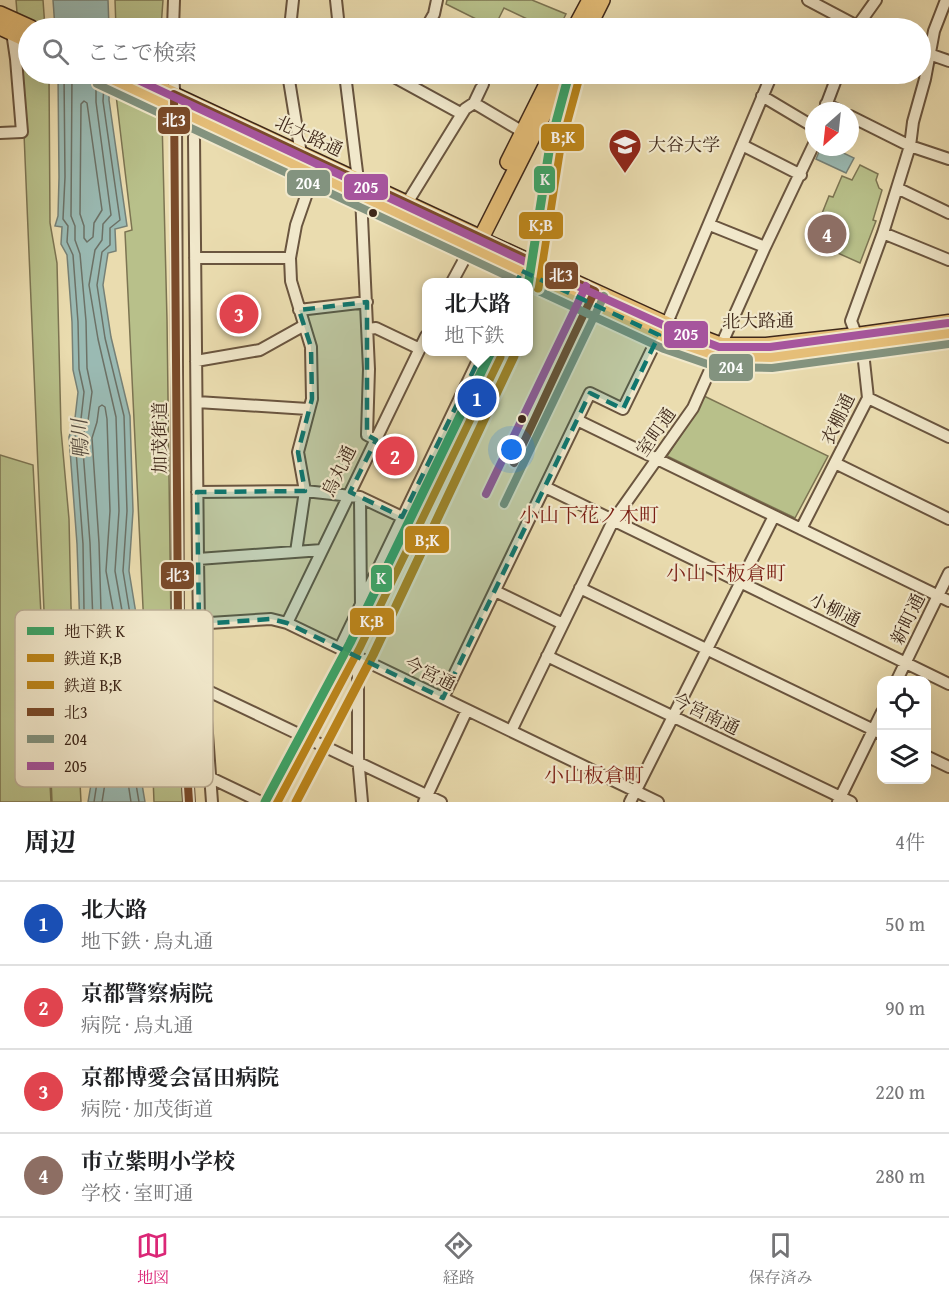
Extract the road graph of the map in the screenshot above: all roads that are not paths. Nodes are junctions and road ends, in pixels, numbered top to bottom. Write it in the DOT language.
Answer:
graph roads {
  1 [pos="174,0"];
  2 [pos="293,0"];
  3 [pos="336,0"];
  4 [pos="437,0"];
  5 [pos="590,0"];
  6 [pos="602,0"];
  7 [pos="808,0"];
  8 [pos="876,0"];
  9 [pos="946,3"];
  10 [pos="0,14"];
  11 [pos="173,18"];
  12 [pos="291,18"];
  13 [pos="338,18"];
  14 [pos="432,18"];
  15 [pos="580,18"];
  16 [pos="593,18"];
  17 [pos="841,18"];
  18 [pos="863,18"];
  19 [pos="15,31"];
  20 [pos="931,45"];
  21 [pos="931,55"];
  22 [pos="949,61"];
  23 [pos="18,83"];
  24 [pos="18,84"];
  25 [pos="135,84"];
  26 [pos="141,84"];
  27 [pos="173,84"];
  28 [pos="290,84"];
  29 [pos="346,84"];
  30 [pos="407,84"];
  31 [pos="483,84"];
  32 [pos="548,84"];
  33 [pos="558,84"];
  34 [pos="767,84"];
  35 [pos="831,84"];
  36 [pos="924,84"];
  37 [pos="145,87"];
  38 [pos="762,96"];
  39 [pos="174,101"];
  40 [pos="826,102"];
  41 [pos="474,103"];
  42 [pos="462,114"];
  43 [pos="201,120"];
  44 [pos="859,120"];
  45 [pos="805,122"];
  46 [pos="0,133"];
  47 [pos="527,134"];
  48 [pos="742,145"];
  49 [pos="910,146"];
  50 [pos="301,154"];
  51 [pos="809,156"];
  52 [pos="949,159"];
  53 [pos="314,173"];
  54 [pos="801,175"];
  55 [pos="359,188"];
  56 [pos="897,188"];
  57 [pos="407,203"];
  58 [pos="949,213"];
  59 [pos="710,225"];
  60 [pos="884,233"];
  61 [pos="472,245"];
  62 [pos="765,247"];
  63 [pos="195,258"];
  64 [pos="290,258"];
  65 [pos="949,260"];
  66 [pos="519,277"];
  67 [pos="454,278"];
  68 [pos="533,283"];
  69 [pos="367,303"];
  70 [pos="299,310"];
  71 [pos="949,321"];
  72 [pos="667,323"];
  73 [pos="303,326"];
  74 [pos="368,329"];
  75 [pos="949,333"];
  76 [pos="659,335"];
  77 [pos="858,340"];
  78 [pos="722,344"];
  79 [pos="422,345"];
  80 [pos="420,349"];
  81 [pos="480,356"];
  82 [pos="717,357"];
  83 [pos="196,361"];
  84 [pos="868,398"];
  85 [pos="197,402"];
  86 [pos="308,410"];
  87 [pos="577,420"];
  88 [pos="949,437"];
  89 [pos="376,440"];
  90 [pos="657,459"];
  91 [pos="835,463"];
  92 [pos="545,487"];
  93 [pos="305,491"];
  94 [pos="198,492"];
  95 [pos="354,496"];
  96 [pos="774,516"];
  97 [pos="402,518"];
  98 [pos="949,519"];
  99 [pos="613,521"];
  100 [pos="801,529"];
  101 [pos="322,550"];
  102 [pos="296,552"];
  103 [pos="198,559"];
  104 [pos="949,573"];
  105 [pos="741,583"];
  106 [pos="580,588"];
  107 [pos="495,591"];
  108 [pos="938,595"];
  109 [pos="949,601"];
  110 [pos="361,605"];
  111 [pos="178,610"];
  112 [pos="200,610"];
  113 [pos="213,623"];
  114 [pos="287,623"];
  115 [pos="563,624"];
  116 [pos="340,648"];
  117 [pos="707,650"];
  118 [pos="547,656"];
  119 [pos="358,658"];
  120 [pos="905,663"];
  121 [pos="899,676"];
  122 [pos="949,684"];
  123 [pos="213,693"];
  124 [pos="443,698"];
  125 [pos="467,710"];
  126 [pos="673,717"];
  127 [pos="511,731"];
  128 [pos="877,732"];
  129 [pos="931,758"];
  130 [pos="360,764"];
  131 [pos="949,767"];
  132 [pos="213,779"];
  133 [pos="188,787"];
  134 [pos="211,787"];
  135 [pos="636,791"];
  136 [pos="425,799"];
  137 [pos="843,800"];
  138 [pos="189,802"];
  139 [pos="212,802"];
  140 [pos="261,802"];
  141 [pos="362,802"];
  142 [pos="441,802"];
  143 [pos="630,802"];
  144 [pos="658,802"];
  1 -- 11 [label="street"];
  2 -- 12 [label="street"];
  3 -- 13 [label="street"];
  4 -- 14 [label="street"];
  5 -- 15 [label="highway"];
  6 -- 16 [label="highway"];
  7 -- 17 [label="street"];
  8 -- 18 [label="street"];
  9 -- 20 [label="street, 衣棚通"];
  10 -- 19 [label="highway"];
  19 -- 23 [label="street"];
  21 -- 22 [label="street"];
  24 -- 46 [label="street"];
  25 -- 37 [label="highway, 北大路通"];
  26 -- 37 [label="highway, 北大路通"];
  27 -- 39 [label="street, 加茂街道"];
  28 -- 50 [label="street"];
  29 -- 55 [label="street"];
  30 -- 42 [label="street"];
  31 -- 41 [label="street"];
  32 -- 47 [label="highway"];
  33 -- 47 [label="highway"];
  34 -- 38 [label="street"];
  35 -- 40 [label="street"];
  36 -- 49 [label="street, 衣棚通"];
  37 -- 39 [label="highway, 北大路通"];
  38 -- 45 [label="street"];
  38 -- 48 [label="street"];
  39 -- 43 [label="highway, 北大路通"];
  39 -- 50 [label="highway, 北大路通"];
  39 -- 111 [label="street, 加茂街道"];
  41 -- 42 [label="street"];
  41 -- 47 [label="street"];
  42 -- 57 [label="street"];
  43 -- 53 [label="highway, 北大路通"];
  43 -- 63 [label="street"];
  44 -- 49 [label="street"];
  47 -- 61 [label="highway"];
  48 -- 54 [label="street"];
  48 -- 59 [label="street"];
  49 -- 52 [label="street"];
  49 -- 56 [label="street, 衣棚通"];
  50 -- 55 [label="highway, 北大路通"];
  51 -- 54 [label="street, 室町通"];
  53 -- 55 [label="highway, 北大路通"];
  53 -- 64 [label="street"];
  54 -- 62 [label="street, 室町通"];
  55 -- 57 [label="highway, 北大路通"];
  55 -- 61 [label="highway, 北大路通"];
  55 -- 69 [label="street"];
  56 -- 58 [label="street"];
  56 -- 60 [label="street, 衣棚通"];
  57 -- 61 [label="highway, 北大路通"];
  59 -- 62 [label="street"];
  59 -- 72 [label="street"];
  60 -- 65 [label="street"];
  60 -- 77 [label="street, 衣棚通"];
  61 -- 66 [label="main road, 北大路通"];
  61 -- 67 [label="street"];
  61 -- 72 [label="main road, 北大路通"];
  62 -- 78 [label="street, 室町通"];
  63 -- 64 [label="street"];
  63 -- 83 [label="street"];
  64 -- 70 [label="street"];
  68 -- 76 [label="main road, 北大路通"];
  69 -- 70 [label="street"];
  69 -- 74 [label="street"];
  70 -- 73 [label="street"];
  71 -- 77 [label="main road, 北大路通"];
  72 -- 78 [label="main road, 北大路通"];
  73 -- 83 [label="street"];
  73 -- 86 [label="street"];
  74 -- 80 [label="street"];
  74 -- 89 [label="street"];
  75 -- 77 [label="main road, 北大路通"];
  76 -- 82 [label="main road, 北大路通"];
  76 -- 87 [label="street"];
  77 -- 78 [label="main road, 北大路通"];
  77 -- 82 [label="main road, 北大路通"];
  77 -- 84 [label="street, 衣棚通"];
  78 -- 82 [label="street, 室町通"];
  79 -- 80 [label="street, 烏丸通"];
  80 -- 89 [label="street, 烏丸通"];
  81 -- 97 [label="street"];
  82 -- 90 [label="street, 室町通"];
  83 -- 85 [label="street"];
  84 -- 88 [label="street"];
  84 -- 91 [label="street, 衣棚通"];
  85 -- 86 [label="street"];
  85 -- 94 [label="street"];
  86 -- 93 [label="street"];
  87 -- 90 [label="street"];
  87 -- 92 [label="street"];
  89 -- 95 [label="street, 烏丸通"];
  90 -- 96 [label="street"];
  90 -- 99 [label="street, 室町通"];
  91 -- 98 [label="street"];
  91 -- 100 [label="street, 衣棚通"];
  92 -- 99 [label="street, 小柳通"];
  92 -- 107 [label="street"];
  93 -- 94 [label="street"];
  93 -- 95 [label="street"];
  93 -- 102 [label="street"];
  94 -- 103 [label="street"];
  95 -- 97 [label="street"];
  95 -- 101 [label="street, 烏丸通"];
  95 -- 110 [label="street"];
  96 -- 100 [label="street"];
  96 -- 105 [label="street"];
  97 -- 110 [label="street"];
  99 -- 105 [label="street, 小柳通"];
  99 -- 106 [label="street, 室町通"];
  100 -- 108 [label="street"];
  101 -- 102 [label="street"];
  101 -- 114 [label="street, 烏丸通"];
  102 -- 103 [label="street"];
  103 -- 112 [label="street"];
  104 -- 108 [label="street, 新町通"];
  105 -- 117 [label="street"];
  105 -- 120 [label="street, 小柳通"];
  106 -- 115 [label="street, 室町通"];
  106 -- 117 [label="street"];
  107 -- 115 [label="street"];
  107 -- 124 [label="street"];
  108 -- 109 [label="street"];
  108 -- 120 [label="street, 新町通"];
  110 -- 116 [label="street"];
  113 -- 114 [label="street, 今宮通"];
  114 -- 116 [label="street, 今宮通"];
  115 -- 118 [label="street, 室町通"];
  116 -- 119 [label="street, 今宮通"];
  117 -- 126 [label="street"];
  117 -- 128 [label="street"];
  118 -- 126 [label="street, 今宮南通"];
  118 -- 127 [label="street, 室町通"];
  119 -- 124 [label="street, 今宮通"];
  119 -- 130 [label="street"];
  120 -- 121 [label="street, 新町通"];
  120 -- 122 [label="street, 小柳通"];
  123 -- 130 [label="street"];
  124 -- 125 [label="street, 今宮通"];
  125 -- 127 [label="street, 今宮通"];
  125 -- 136 [label="street"];
  126 -- 135 [label="street"];
  126 -- 137 [label="street, 今宮南通"];
  127 -- 135 [label="street, 今宮通"];
  128 -- 137 [label="street"];
  129 -- 131 [label="street"];
  130 -- 136 [label="street"];
  130 -- 141 [label="street"];
  132 -- 140 [label="street"];
  133 -- 138 [label="street, 加茂街道"];
  134 -- 139 [label="street"];
  135 -- 143 [label="street"];
  135 -- 144 [label="street, 今宮通"];
  136 -- 142 [label="street"];
}
